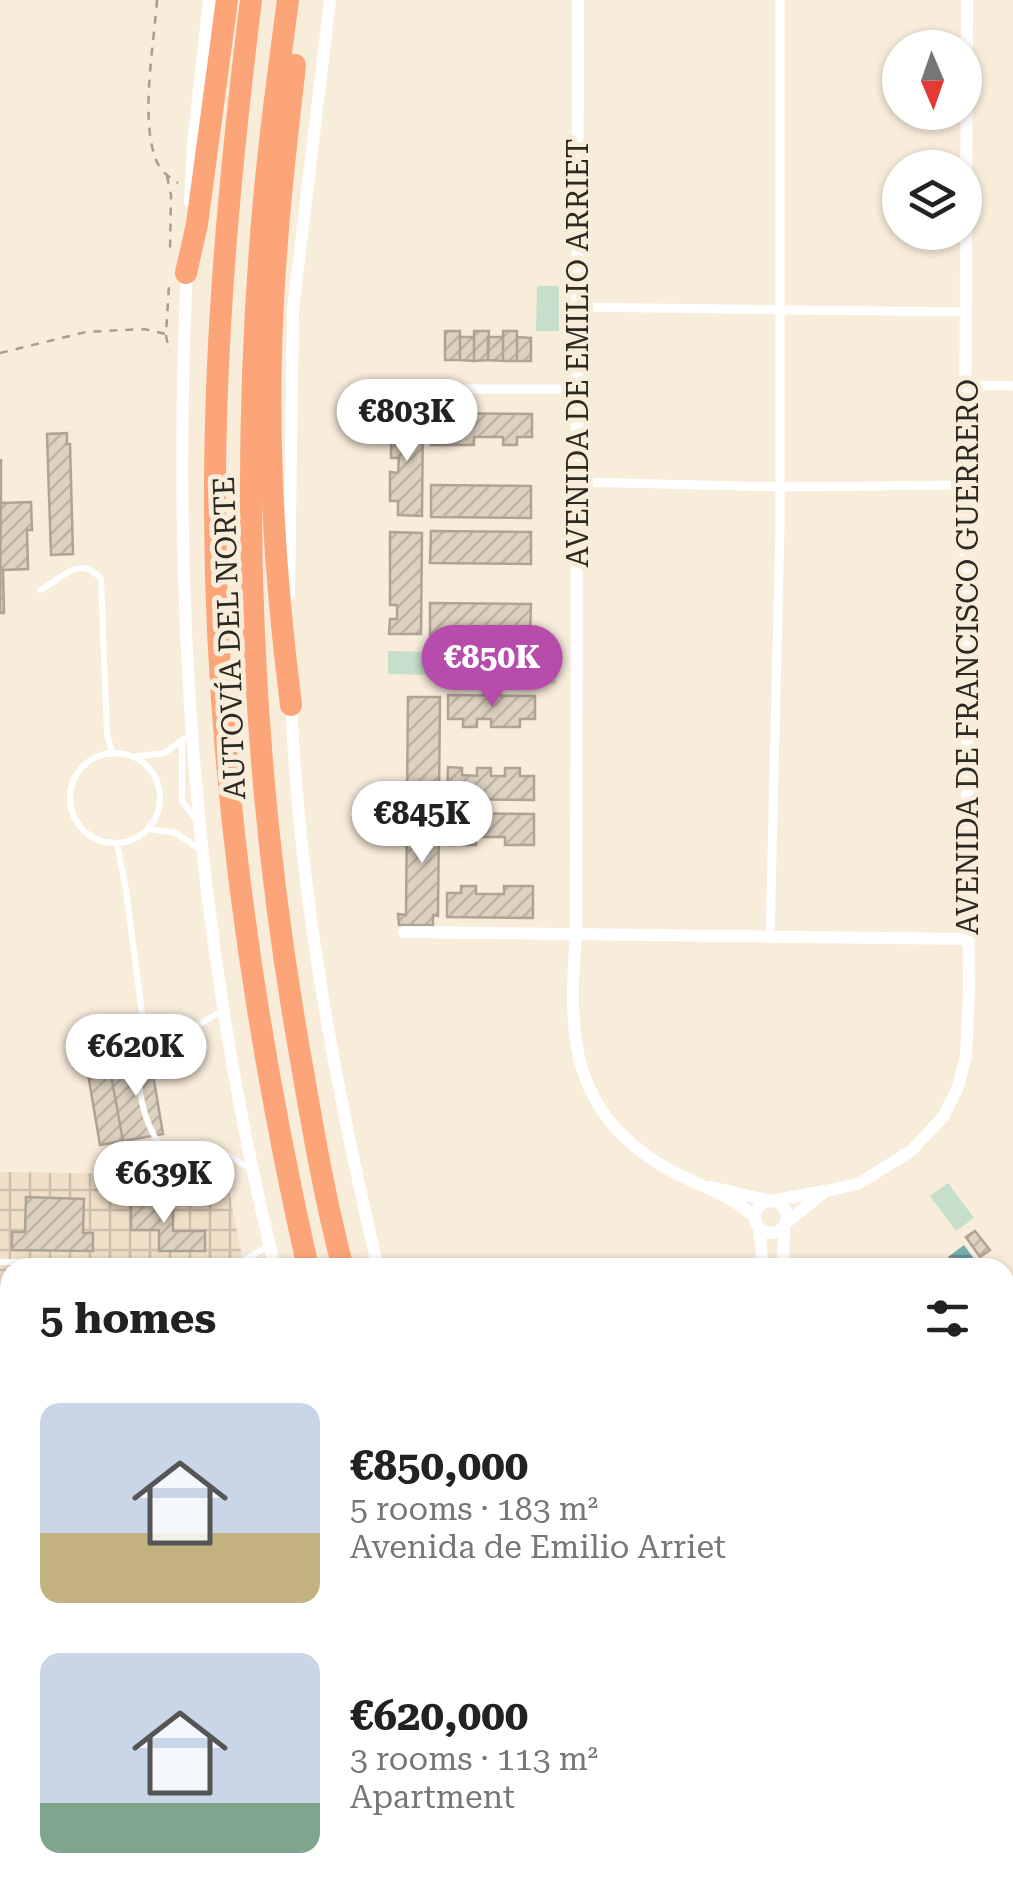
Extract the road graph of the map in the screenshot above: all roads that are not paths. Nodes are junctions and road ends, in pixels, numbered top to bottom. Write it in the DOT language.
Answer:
graph roads {
  1 [pos="209,0"];
  2 [pos="227,0"];
  3 [pos="251,0"];
  4 [pos="288,0"];
  5 [pos="302,0"];
  6 [pos="330,0"];
  7 [pos="578,0"];
  8 [pos="780,0"];
  9 [pos="967,0"];
  10 [pos="175,275"];
  11 [pos="576,307"];
  12 [pos="780,308"];
  13 [pos="966,312"];
  14 [pos="965,386"];
  15 [pos="1013,386"];
  16 [pos="410,389"];
  17 [pos="576,389"];
  18 [pos="577,482"];
  19 [pos="965,486"];
  20 [pos="780,487"];
  21 [pos="40,590"];
  22 [pos="291,705"];
  23 [pos="187,736"];
  24 [pos="114,754"];
  25 [pos="132,757"];
  26 [pos="148,830"];
  27 [pos="116,844"];
  28 [pos="202,850"];
  29 [pos="404,932"];
  30 [pos="576,934"];
  31 [pos="770,939"];
  32 [pos="969,939"];
  33 [pos="224,1009"];
  34 [pos="138,1050"];
  35 [pos="254,1172"];
  36 [pos="711,1187"];
  37 [pos="825,1192"];
  38 [pos="770,1201"];
  39 [pos="757,1222"];
  40 [pos="785,1224"];
  41 [pos="269,1246"];
  42 [pos="248,1258"];
  43 [pos="272,1258"];
  44 [pos="306,1258"];
  45 [pos="341,1258"];
  46 [pos="376,1258"];
  47 [pos="762,1258"];
  48 [pos="783,1258"];
  1 -- 10 [label="street"];
  2 -- 10 [label="highway"];
  3 -- 44 [label="highway, AUTOVÍA DEL NORTE"];
  4 -- 45 [label="highway, AUTOVÍA DEL NORTE"];
  5 -- 22 [label="highway"];
  6 -- 22 [label="street"];
  7 -- 11 [label="street, AVENIDA DE EMILIO ARRIET"];
  8 -- 12 [label="street"];
  9 -- 13 [label="street, AVENIDA DE FRANCISCO GUERRERO"];
  10 -- 23 [label="street"];
  11 -- 12 [label="street"];
  11 -- 17 [label="street, AVENIDA DE EMILIO ARRIET"];
  12 -- 13 [label="street"];
  12 -- 20 [label="street"];
  13 -- 14 [label="street, AVENIDA DE FRANCISCO GUERRERO"];
  14 -- 15 [label="street"];
  14 -- 19 [label="street, AVENIDA DE FRANCISCO GUERRERO"];
  16 -- 17 [label="street"];
  17 -- 18 [label="street, AVENIDA DE EMILIO ARRIET"];
  18 -- 20 [label="street"];
  18 -- 30 [label="street, AVENIDA DE EMILIO ARRIET"];
  19 -- 20 [label="street"];
  19 -- 32 [label="street, AVENIDA DE FRANCISCO GUERRERO"];
  20 -- 31 [label="street"];
  21 -- 24 [label="lane"];
  22 -- 46 [label="street"];
  23 -- 25 [label="lane"];
  23 -- 28 [label="street"];
  24 -- 25 [label="lane"];
  24 -- 27 [label="lane"];
  25 -- 26 [label="lane"];
  26 -- 27 [label="lane"];
  26 -- 28 [label="lane"];
  27 -- 34 [label="lane"];
  28 -- 33 [label="street"];
  29 -- 30 [label="street"];
  30 -- 31 [label="street"];
  30 -- 36 [label="street, AVENIDA DE EMILIO ARRIET"];
  31 -- 32 [label="street"];
  32 -- 37 [label="street, AVENIDA DE FRANCISCO GUERRERO"];
  33 -- 34 [label="lane"];
  33 -- 35 [label="street"];
  34 -- 35 [label="lane"];
  35 -- 41 [label="street"];
  36 -- 38 [label="street"];
  36 -- 39 [label="street, AVENIDA DE EMILIO ARRIET"];
  37 -- 38 [label="street"];
  37 -- 40 [label="street, AVENIDA DE FRANCISCO GUERRERO"];
  38 -- 39 [label="street"];
  38 -- 40 [label="street"];
  39 -- 40 [label="street"];
  39 -- 47 [label="street"];
  40 -- 48 [label="street"];
  41 -- 42 [label="lane"];
  41 -- 43 [label="street"];
}
